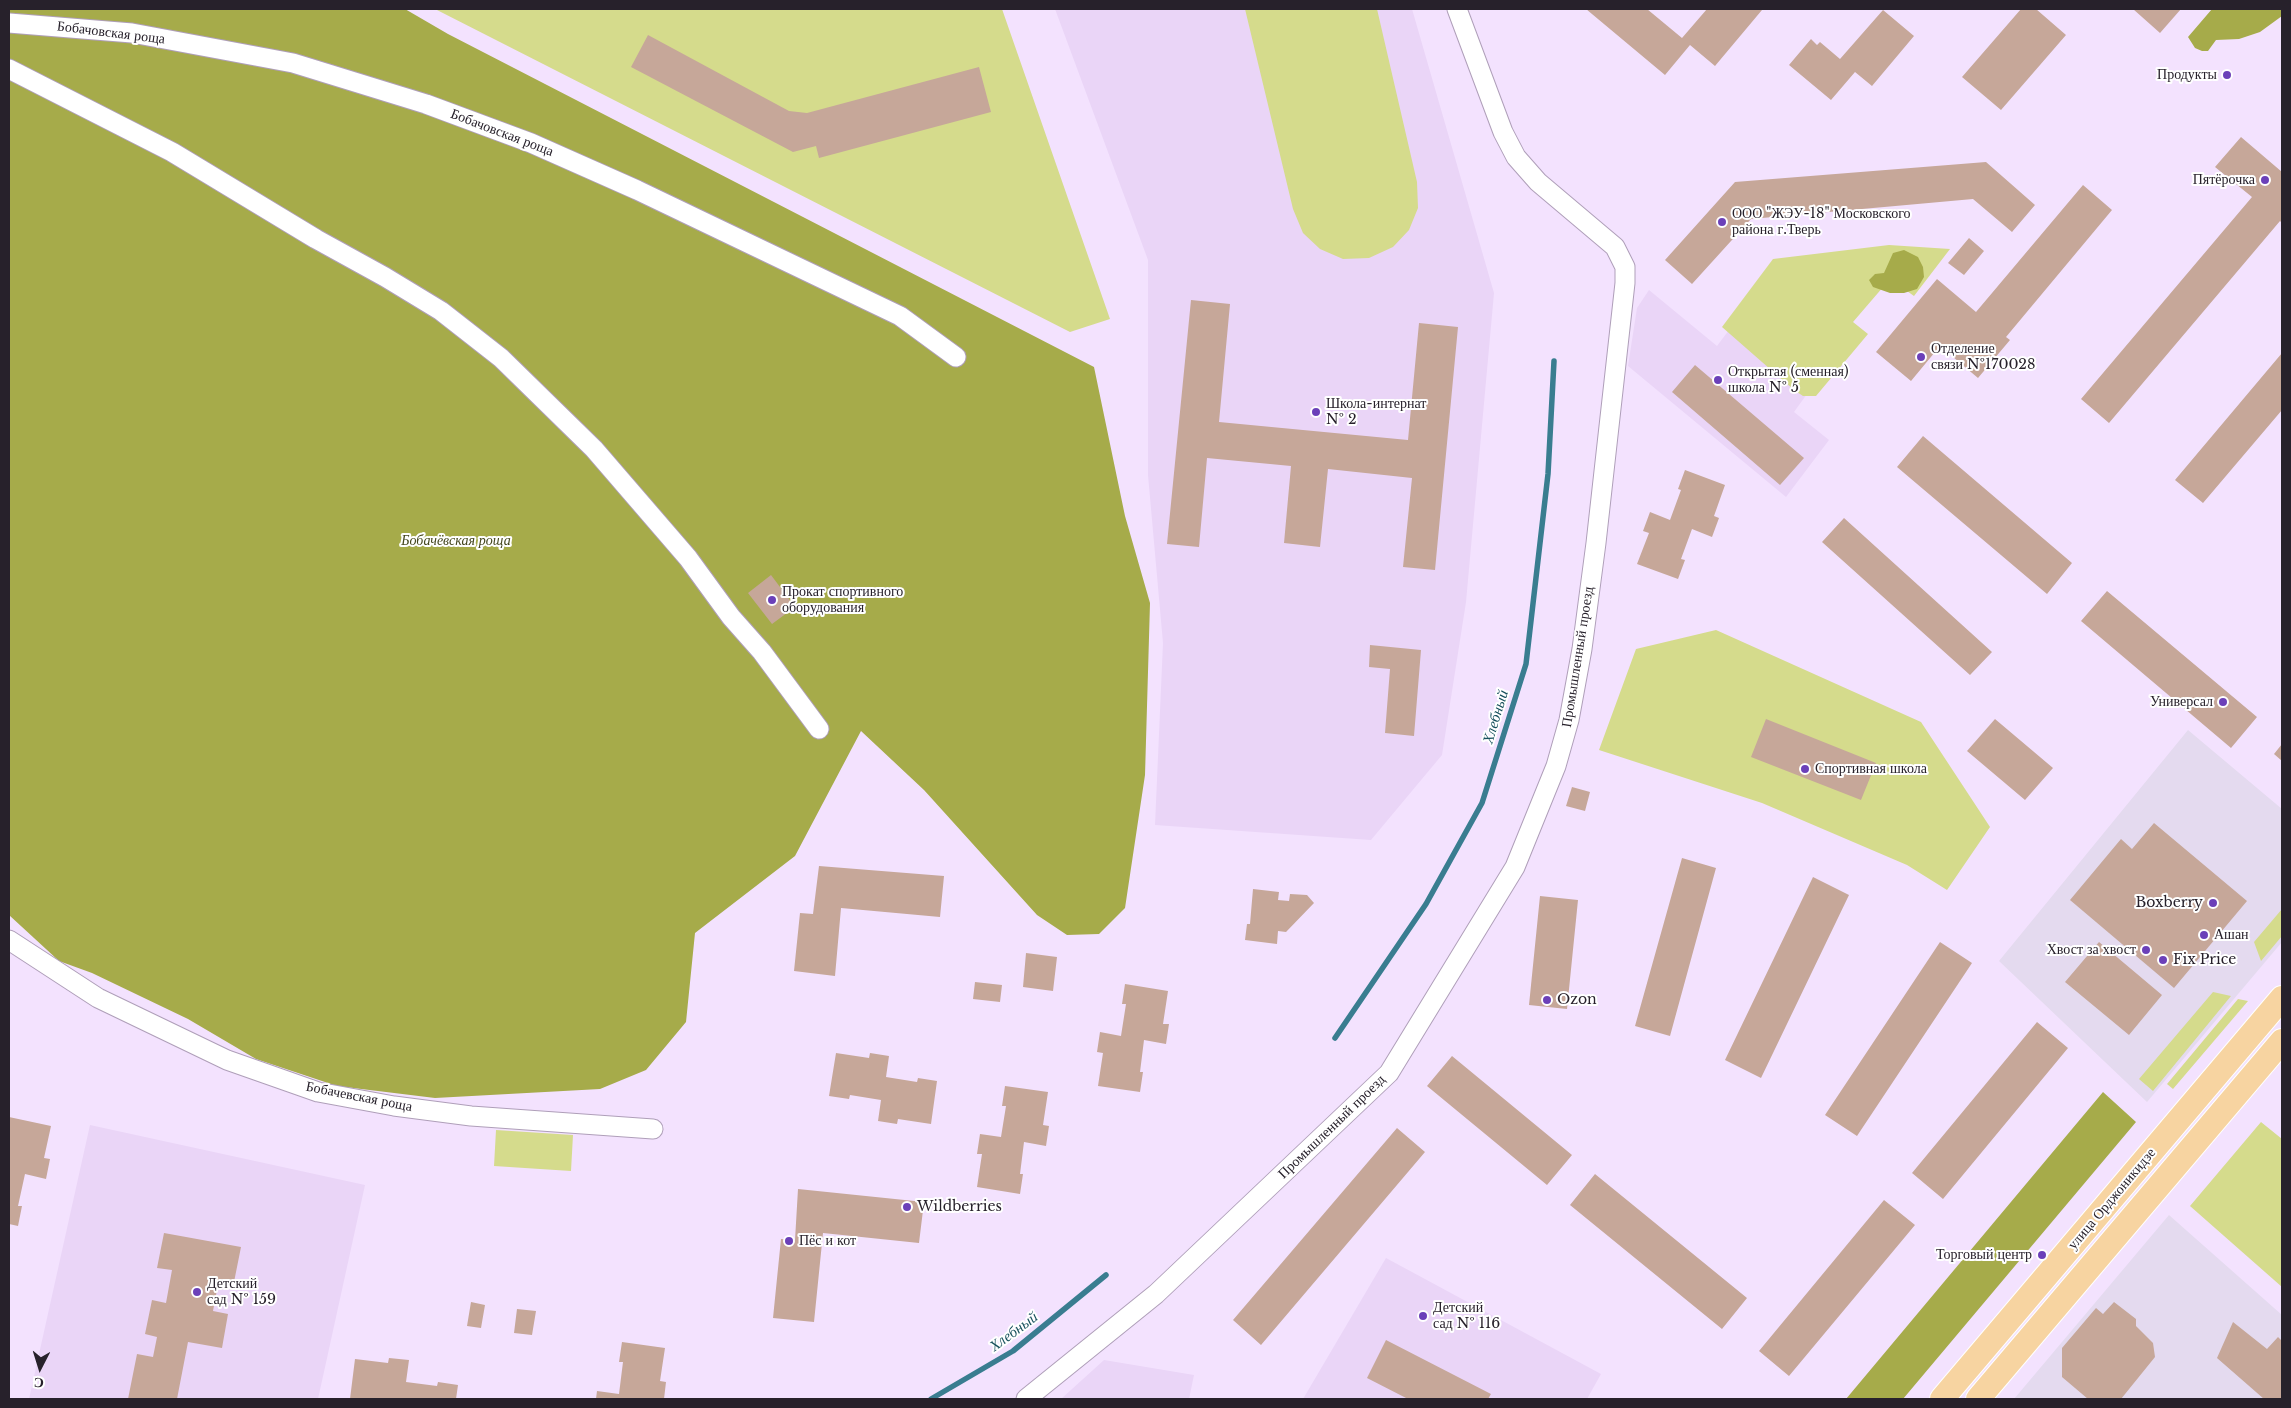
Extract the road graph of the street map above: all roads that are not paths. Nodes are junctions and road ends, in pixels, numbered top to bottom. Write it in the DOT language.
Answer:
graph roads {
  1 [pos="1457,9"];
  2 [pos="9,23"];
  3 [pos="9,69"];
  4 [pos="956,357"];
  5 [pos="819,728"];
  6 [pos="9,940"];
  7 [pos="2282,998"];
  8 [pos="2282,1041"];
  9 [pos="653,1129"];
  10 [pos="2153,1151"];
  11 [pos="2155,1191"];
  12 [pos="1026,1399"];
  13 [pos="1942,1399"];
  14 [pos="1978,1399"];
  1 -- 12 [label="street, Промышленный проезд"];
  2 -- 4 [label="street, Бобачовская роща"];
  3 -- 5 [label="street"];
  6 -- 9 [label="street, Бобачевская роща"];
  7 -- 10 [label="main road, улица Орджоникидзе"];
  8 -- 11 [label="main road, улица Орджоникидзе"];
  10 -- 11 [label="main road"];
  10 -- 13 [label="main road, улица Орджоникидзе"];
  11 -- 14 [label="main road, улица Орджоникидзе"];
}
